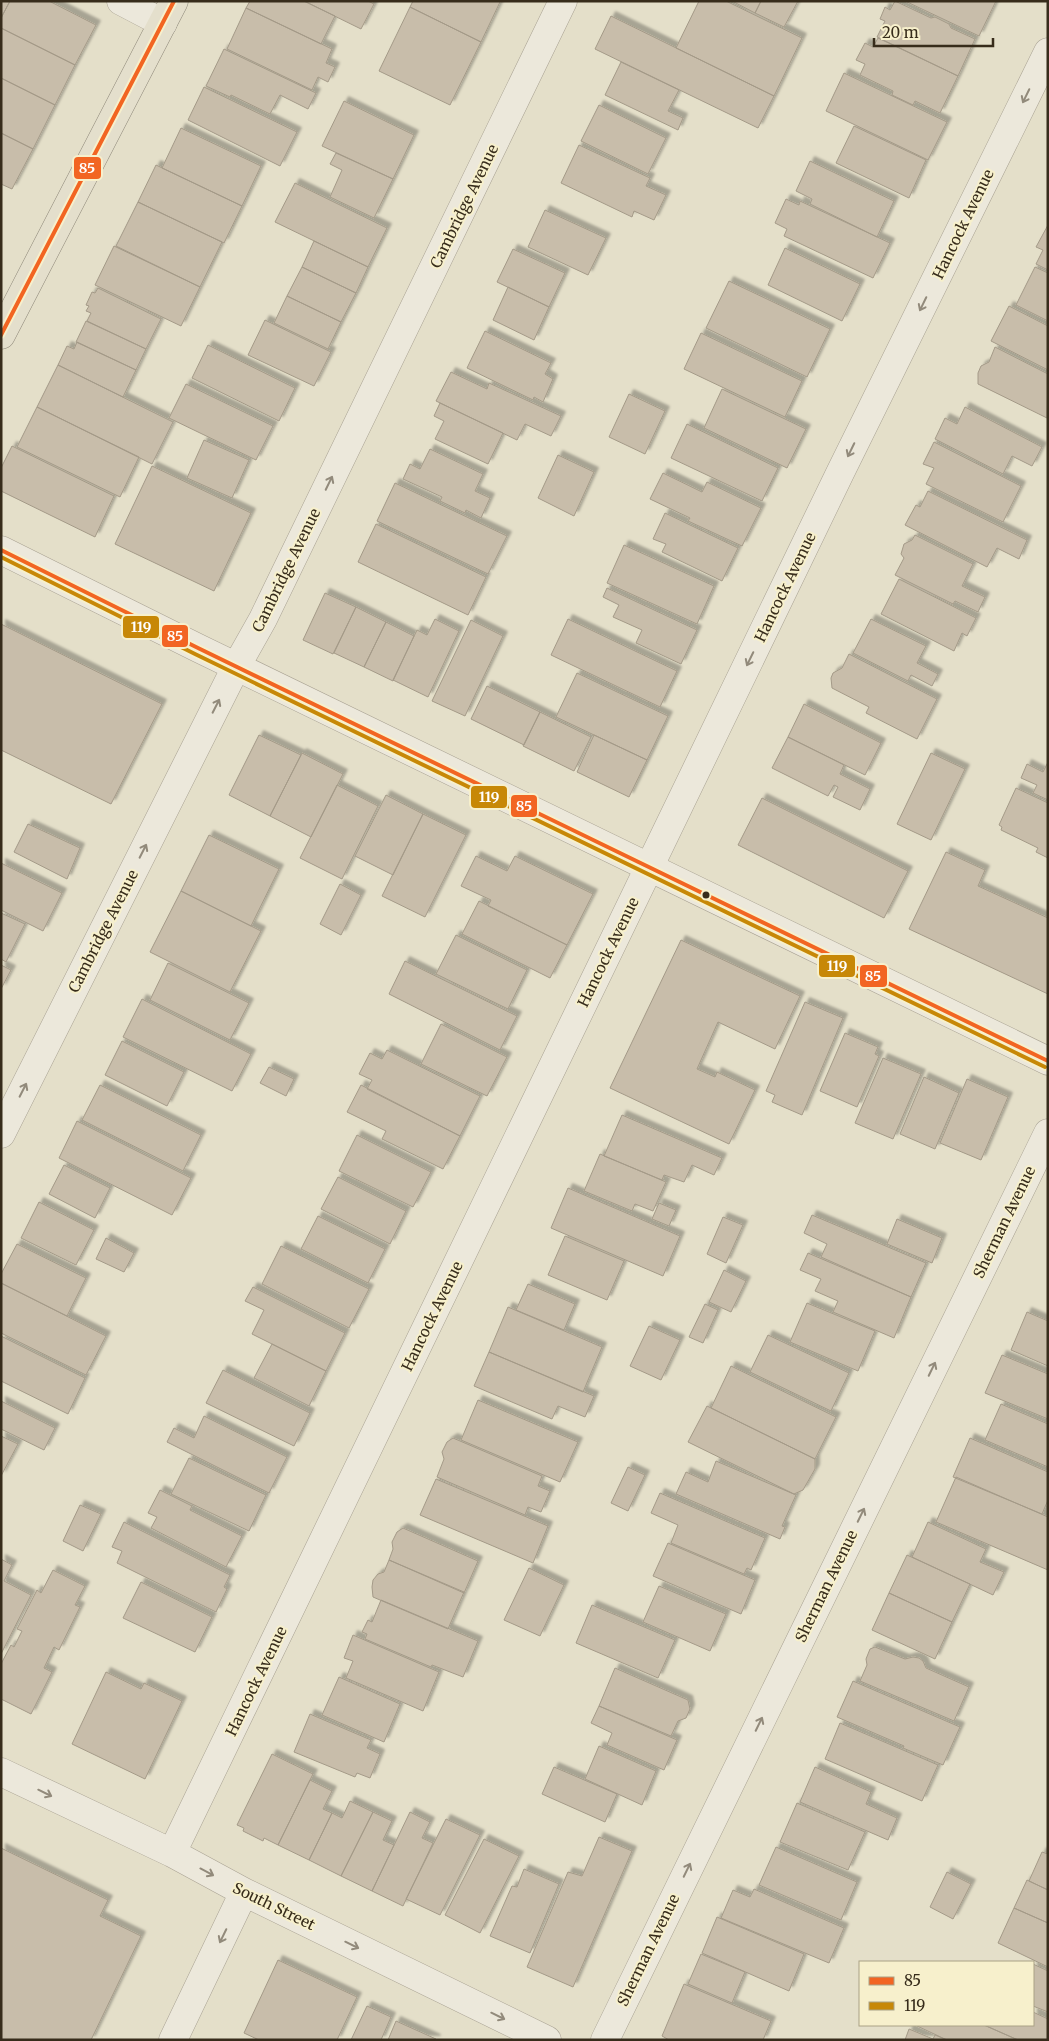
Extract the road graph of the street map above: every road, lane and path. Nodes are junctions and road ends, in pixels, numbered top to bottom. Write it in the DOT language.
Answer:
graph roads {
  1 [pos="121,1"];
  2 [pos="563,1"];
  3 [pos="169,12"];
  4 [pos="1048,52"];
  5 [pos="5,318"];
  6 [pos="1,550"];
  7 [pos="236,666"];
  8 [pos="649,868"];
  9 [pos="1048,1061"];
  10 [pos="1048,1132"];
  11 [pos="1,1134"];
  12 [pos="1,1772"];
  13 [pos="172,1853"];
  14 [pos="244,1892"];
  15 [pos="173,2040"];
  16 [pos="548,2040"];
  17 [pos="605,2040"];
  1 -- 3 [label="street"];
  7 -- 2 [label="street, Cambridge Avenue, one-way"];
  3 -- 5 [label="main road"];
  4 -- 8 [label="street, Hancock Avenue, one-way"];
  6 -- 7 [label="street"];
  7 -- 8 [label="street"];
  11 -- 7 [label="street, Cambridge Avenue, one-way"];
  8 -- 9 [label="street"];
  8 -- 13 [label="street, Hancock Avenue"];
  17 -- 10 [label="street, Sherman Avenue, one-way"];
  12 -- 13 [label="street, South Street, one-way"];
  13 -- 14 [label="street, South Street, one-way"];
  14 -- 15 [label="street, one-way"];
  14 -- 16 [label="street, South Street, one-way"];
}
